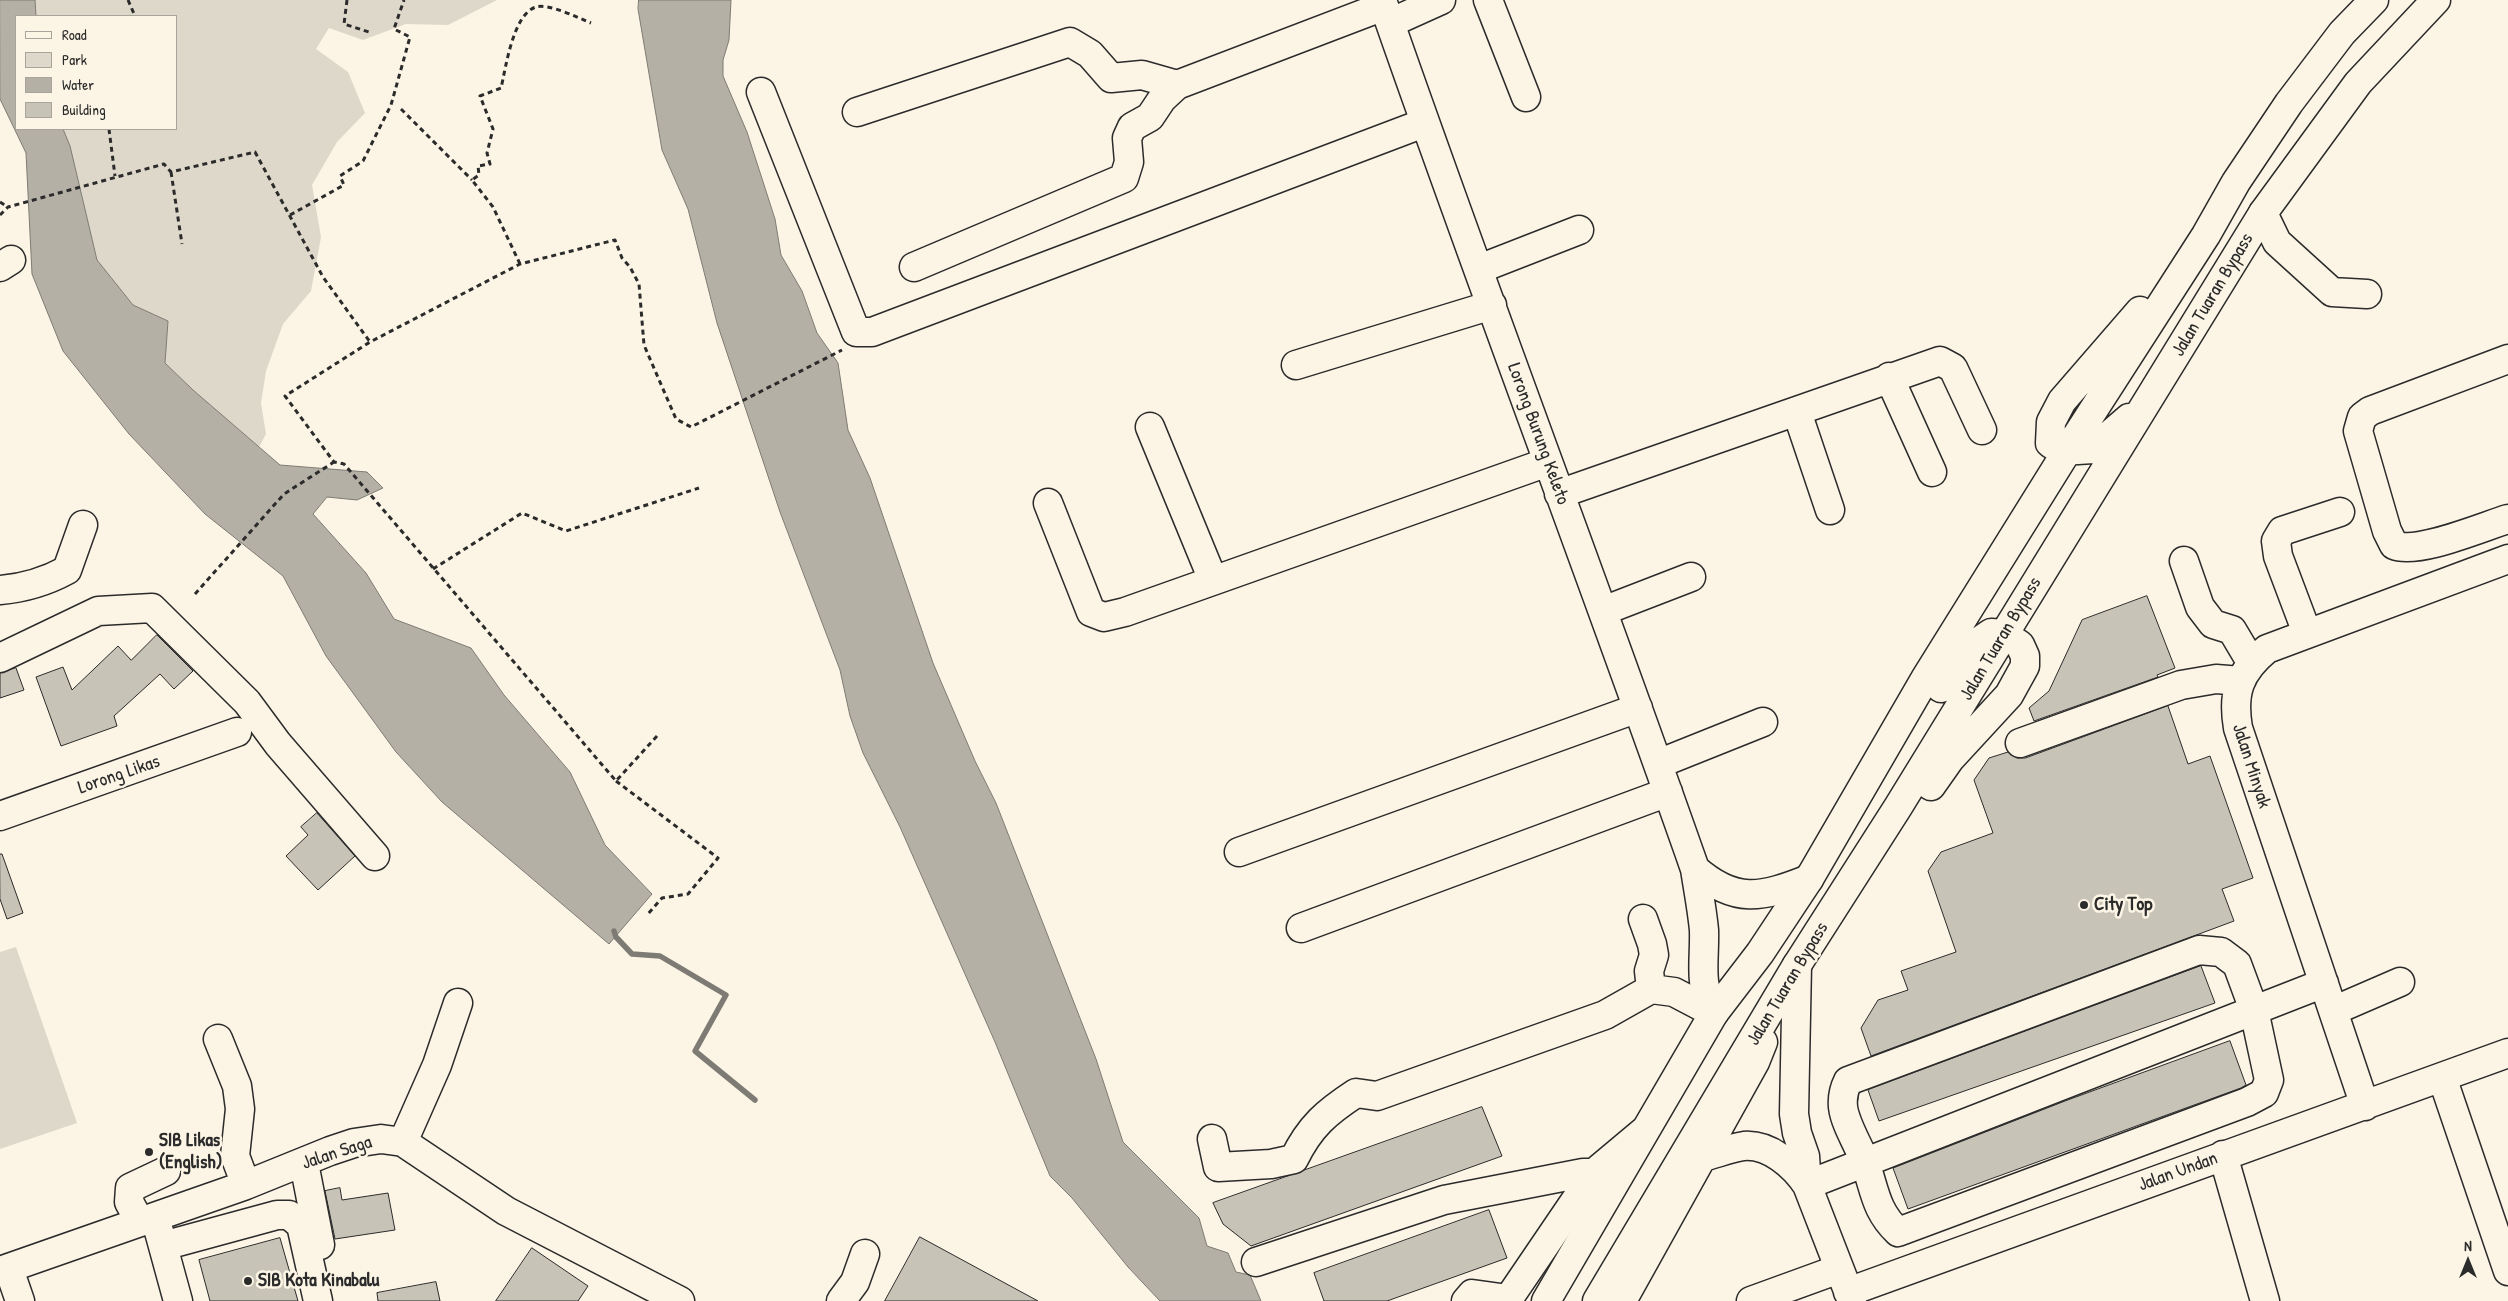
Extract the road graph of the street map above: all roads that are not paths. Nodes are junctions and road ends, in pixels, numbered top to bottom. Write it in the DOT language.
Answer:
graph roads {
  1 [pos="1441,0"];
  2 [pos="1488,0"];
  3 [pos="2374,0"];
  4 [pos="2436,0"];
  5 [pos="1385,10"];
  6 [pos="1177,85"];
  7 [pos="760,92"];
  8 [pos="1526,97"];
  9 [pos="857,112"];
  10 [pos="1424,123"];
  11 [pos="2263,213"];
  12 [pos="1579,230"];
  13 [pos="914,268"];
  14 [pos="1479,269"];
  15 [pos="2367,294"];
  16 [pos="1492,305"];
  17 [pos="2508,359"];
  18 [pos="1296,365"];
  19 [pos="1889,377"];
  20 [pos="1797,412"];
  21 [pos="2142,412"];
  22 [pos="1150,426"];
  23 [pos="1982,430"];
  24 [pos="2067,451"];
  25 [pos="1548,462"];
  26 [pos="1932,472"];
  27 [pos="1559,494"];
  28 [pos="1048,503"];
  29 [pos="1830,510"];
  30 [pos="2340,512"];
  31 [pos="2508,519"];
  32 [pos="83,526"];
  33 [pos="2508,559"];
  34 [pos="2184,561"];
  35 [pos="1691,577"];
  36 [pos="1213,580"];
  37 [pos="0,590"];
  38 [pos="1603,612"];
  39 [pos="2307,633"];
  40 [pos="2004,634"];
  41 [pos="0,658"];
  42 [pos="2246,672"];
  43 [pos="1638,708"];
  44 [pos="1762,722"];
  45 [pos="236,732"];
  46 [pos="2020,743"];
  47 [pos="1658,764"];
  48 [pos="1668,792"];
  49 [pos="1898,807"];
  50 [pos="0,816"];
  51 [pos="1238,852"];
  52 [pos="375,856"];
  53 [pos="1694,869"];
  54 [pos="1809,879"];
  55 [pos="1643,919"];
  56 [pos="1301,928"];
  57 [pos="1797,965"];
  58 [pos="2400,982"];
  59 [pos="2324,983"];
  60 [pos="1651,989"];
  61 [pos="458,1003"];
  62 [pos="2254,1010"];
  63 [pos="2333,1011"];
  64 [pos="1714,1013"];
  65 [pos="218,1039"];
  66 [pos="2508,1053"];
  67 [pos="2442,1077"];
  68 [pos="2365,1106"];
  69 [pos="1647,1128"];
  70 [pos="1212,1139"];
  71 [pos="403,1142"];
  72 [pos="2223,1155"];
  73 [pos="1702,1158"];
  74 [pos="304,1163"];
  75 [pos="1865,1163"];
  76 [pos="166,1171"];
  77 [pos="1594,1173"];
  78 [pos="246,1185"];
  79 [pos="1807,1185"];
  80 [pos="147,1220"];
  81 [pos="163,1246"];
  82 [pos="865,1254"];
  83 [pos="1256,1262"];
  84 [pos="4,1270"];
  85 [pos="2508,1271"];
  86 [pos="1846,1287"];
  87 [pos="667,1298"];
  88 [pos="1508,1300"];
  89 [pos="20,1301"];
  90 [pos="178,1301"];
  91 [pos="318,1301"];
  92 [pos="330,1301"];
  93 [pos="841,1301"];
  94 [pos="1466,1301"];
  95 [pos="1546,1301"];
  96 [pos="1597,1301"];
  97 [pos="1622,1301"];
  98 [pos="1751,1301"];
  99 [pos="2265,1301"];
  1 -- 5 [label="main road"];
  2 -- 8 [label="main road"];
  3 -- 24 [label="main road, Jalan Tuaran Bypass"];
  4 -- 11 [label="main road, Jalan Tuaran Bypass"];
  5 -- 6 [label="main road"];
  5 -- 10 [label="main road, Lorong Burung Keleto"];
  6 -- 9 [label="main road"];
  6 -- 13 [label="main road"];
  7 -- 10 [label="main road"];
  10 -- 14 [label="main road, Lorong Burung Keleto"];
  11 -- 15 [label="main road"];
  11 -- 21 [label="main road, Jalan Tuaran Bypass"];
  12 -- 14 [label="main road"];
  14 -- 16 [label="main road, Lorong Burung Keleto"];
  16 -- 18 [label="main road"];
  16 -- 25 [label="main road, Lorong Burung Keleto"];
  17 -- 31 [label="main road"];
  19 -- 20 [label="main road"];
  19 -- 23 [label="main road"];
  19 -- 26 [label="main road"];
  20 -- 27 [label="main road"];
  20 -- 29 [label="main road"];
  21 -- 24 [label="main road"];
  21 -- 40 [label="main road, Jalan Tuaran Bypass"];
  22 -- 36 [label="main road"];
  24 -- 54 [label="main road, Jalan Tuaran Bypass"];
  25 -- 27 [label="main road, Lorong Burung Keleto"];
  25 -- 36 [label="main road"];
  27 -- 38 [label="main road, Lorong Burung Keleto"];
  28 -- 36 [label="main road"];
  30 -- 39 [label="main road"];
  32 -- 37 [label="main road"];
  33 -- 39 [label="main road"];
  34 -- 42 [label="main road"];
  35 -- 38 [label="main road"];
  38 -- 43 [label="main road, Lorong Burung Keleto"];
  39 -- 42 [label="main road"];
  40 -- 49 [label="main road, Jalan Tuaran Bypass"];
  40 -- 49 [label="main road"];
  40 -- 54 [label="main road"];
  41 -- 52 [label="main road"];
  42 -- 46 [label="main road"];
  42 -- 59 [label="main road, Jalan Minyak"];
  43 -- 47 [label="main road, Lorong Burung Keleto"];
  43 -- 51 [label="main road"];
  44 -- 47 [label="main road"];
  45 -- 50 [label="main road, Lorong Likas"];
  47 -- 48 [label="main road, Lorong Burung Keleto"];
  48 -- 53 [label="main road, Lorong Burung Keleto"];
  48 -- 56 [label="main road"];
  49 -- 57 [label="main road, Jalan Tuaran Bypass"];
  53 -- 54 [label="main road"];
  53 -- 64 [label="main road, Lorong Burung Keleto"];
  54 -- 64 [label="main road, Jalan Tuaran Bypass"];
  55 -- 60 [label="main road"];
  57 -- 73 [label="main road"];
  57 -- 79 [label="main road"];
  57 -- 96 [label="main road, Jalan Tuaran Bypass"];
  58 -- 63 [label="main road"];
  59 -- 62 [label="main road"];
  59 -- 63 [label="main road, Jalan Minyak"];
  60 -- 64 [label="main road"];
  60 -- 70 [label="main road"];
  61 -- 71 [label="main road"];
  62 -- 75 [label="main road"];
  62 -- 75 [label="main road"];
  62 -- 75 [label="main road"];
  63 -- 68 [label="main road, Jalan Minyak"];
  64 -- 69 [label="main road, Jalan Tuaran Bypass"];
  65 -- 78 [label="main road"];
  66 -- 67 [label="main road, Jalan Undan"];
  67 -- 68 [label="main road, Jalan Undan"];
  67 -- 85 [label="main road"];
  68 -- 72 [label="main road, Jalan Undan"];
  69 -- 77 [label="main road"];
  69 -- 95 [label="main road, Jalan Tuaran Bypass"];
  71 -- 74 [label="main road, Jalan Saga"];
  71 -- 87 [label="main road, Jalan Saga"];
  72 -- 86 [label="main road, Jalan Undan"];
  72 -- 99 [label="main road"];
  73 -- 79 [label="main road"];
  73 -- 97 [label="main road"];
  74 -- 78 [label="main road, Jalan Saga"];
  74 -- 92 [label="main road"];
  75 -- 79 [label="main road"];
  76 -- 80 [label="main road"];
  77 -- 83 [label="main road"];
  77 -- 88 [label="main road"];
  78 -- 80 [label="main road, Jalan Saga"];
  79 -- 86 [label="main road"];
  80 -- 81 [label="main road"];
  80 -- 84 [label="main road, Jalan Saga"];
  81 -- 90 [label="main road"];
  81 -- 91 [label="main road"];
  82 -- 93 [label="main road"];
  84 -- 89 [label="main road"];
  86 -- 98 [label="main road, Jalan Undan"];
  88 -- 94 [label="main road"];
}
